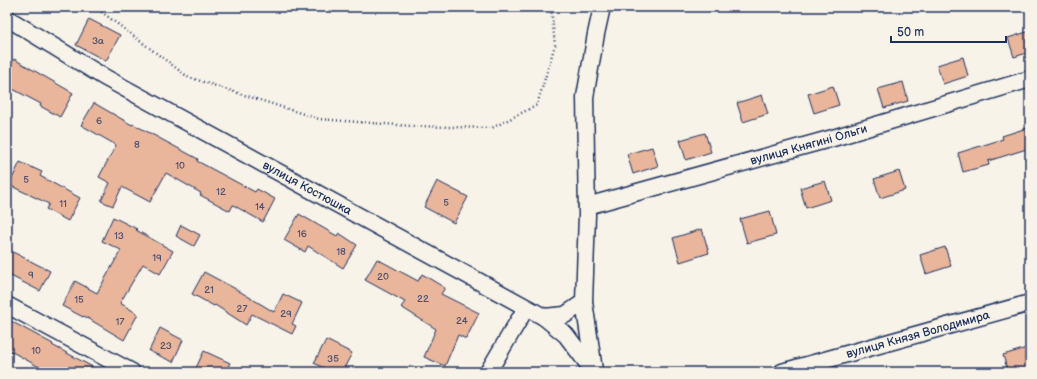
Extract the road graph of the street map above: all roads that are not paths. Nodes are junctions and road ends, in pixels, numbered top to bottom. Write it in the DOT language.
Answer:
graph roads {
  1 [pos="602,7"];
  2 [pos="7,18"];
  3 [pos="1030,79"];
  4 [pos="587,206"];
  5 [pos="584,302"];
  6 [pos="1030,303"];
  7 [pos="7,305"];
  8 [pos="526,308"];
  9 [pos="544,317"];
  10 [pos="132,372"];
  11 [pos="488,372"];
  12 [pos="594,372"];
  13 [pos="782,372"];
  1 -- 4 [label="street"];
  2 -- 8 [label="street, вулиця Костюшка"];
  3 -- 4 [label="street, вулиця Княгині Ольги"];
  4 -- 5 [label="street"];
  5 -- 9 [label="street"];
  5 -- 12 [label="street"];
  6 -- 13 [label="street, вулиця Князя Володимира"];
  7 -- 10 [label="street"];
  8 -- 9 [label="street, вулиця Костюшка"];
  8 -- 11 [label="street"];
  9 -- 12 [label="street, вулиця Костюшка"];
}
